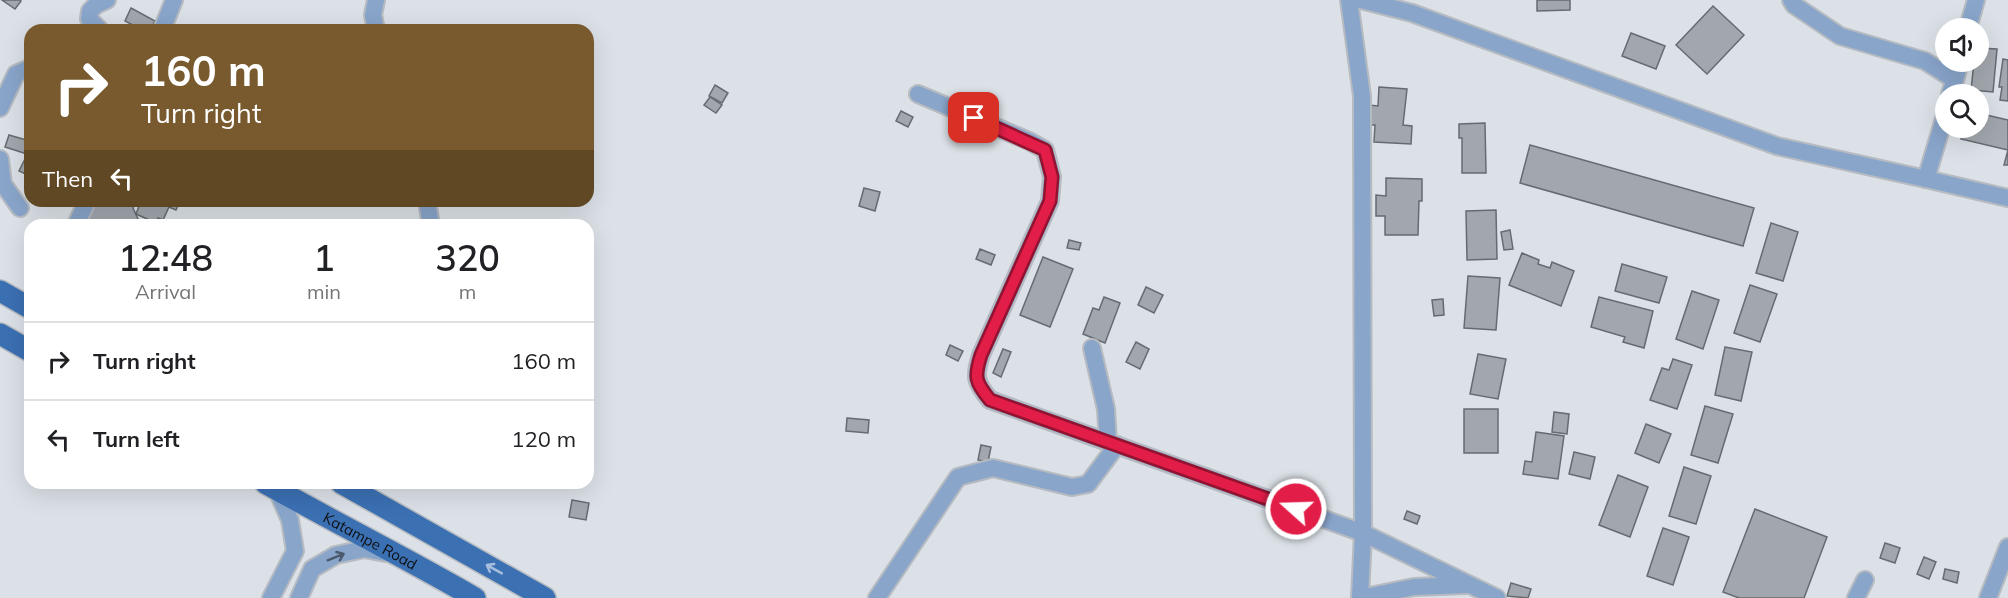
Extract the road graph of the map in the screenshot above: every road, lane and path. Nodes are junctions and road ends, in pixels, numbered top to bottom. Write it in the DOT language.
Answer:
graph roads {
  1 [pos="107,0"];
  2 [pos="174,0"];
  3 [pos="376,0"];
  4 [pos="1349,0"];
  5 [pos="1361,0"];
  6 [pos="1791,0"];
  7 [pos="1976,0"];
  8 [pos="1971,18"];
  9 [pos="94,24"];
  10 [pos="164,24"];
  11 [pos="375,24"];
  12 [pos="24,71"];
  13 [pos="1950,84"];
  14 [pos="918,94"];
  15 [pos="0,108"];
  16 [pos="1938,138"];
  17 [pos="0,159"];
  18 [pos="1926,179"];
  19 [pos="2008,198"];
  20 [pos="20,208"];
  21 [pos="0,291"];
  22 [pos="24,305"];
  23 [pos="0,334"];
  24 [pos="24,348"];
  25 [pos="1092,348"];
  26 [pos="1112,443"];
  27 [pos="273,489"];
  28 [pos="276,489"];
  29 [pos="351,489"];
  30 [pos="1363,533"];
  31 [pos="2008,547"];
  32 [pos="401,556"];
  33 [pos="1865,580"];
  34 [pos="1471,585"];
  35 [pos="272,598"];
  36 [pos="299,598"];
  37 [pos="475,598"];
  38 [pos="545,598"];
  39 [pos="877,598"];
  40 [pos="1360,598"];
  41 [pos="1497,598"];
  42 [pos="1856,598"];
  43 [pos="1988,598"];
  1 -- 9 [label="street"];
  2 -- 10 [label="street"];
  3 -- 11 [label="street"];
  4 -- 30 [label="street"];
  5 -- 18 [label="street"];
  6 -- 13 [label="street"];
  7 -- 8 [label="street"];
  12 -- 15 [label="street"];
  14 -- 26 [label="street"];
  16 -- 18 [label="street"];
  17 -- 20 [label="street"];
  18 -- 19 [label="street"];
  21 -- 22 [label="main road"];
  23 -- 24 [label="main road"];
  25 -- 26 [label="street"];
  26 -- 30 [label="street"];
  26 -- 39 [label="street"];
  27 -- 35 [label="street"];
  28 -- 32 [label="main road, Katampe Road"];
  38 -- 29 [label="main road, one-way"];
  30 -- 34 [label="street"];
  30 -- 40 [label="street"];
  31 -- 43 [label="street"];
  36 -- 32 [label="street, one-way"];
  32 -- 37 [label="main road, Katampe Road"];
  33 -- 42 [label="street"];
  34 -- 40 [label="street"];
  34 -- 41 [label="street"];
}
